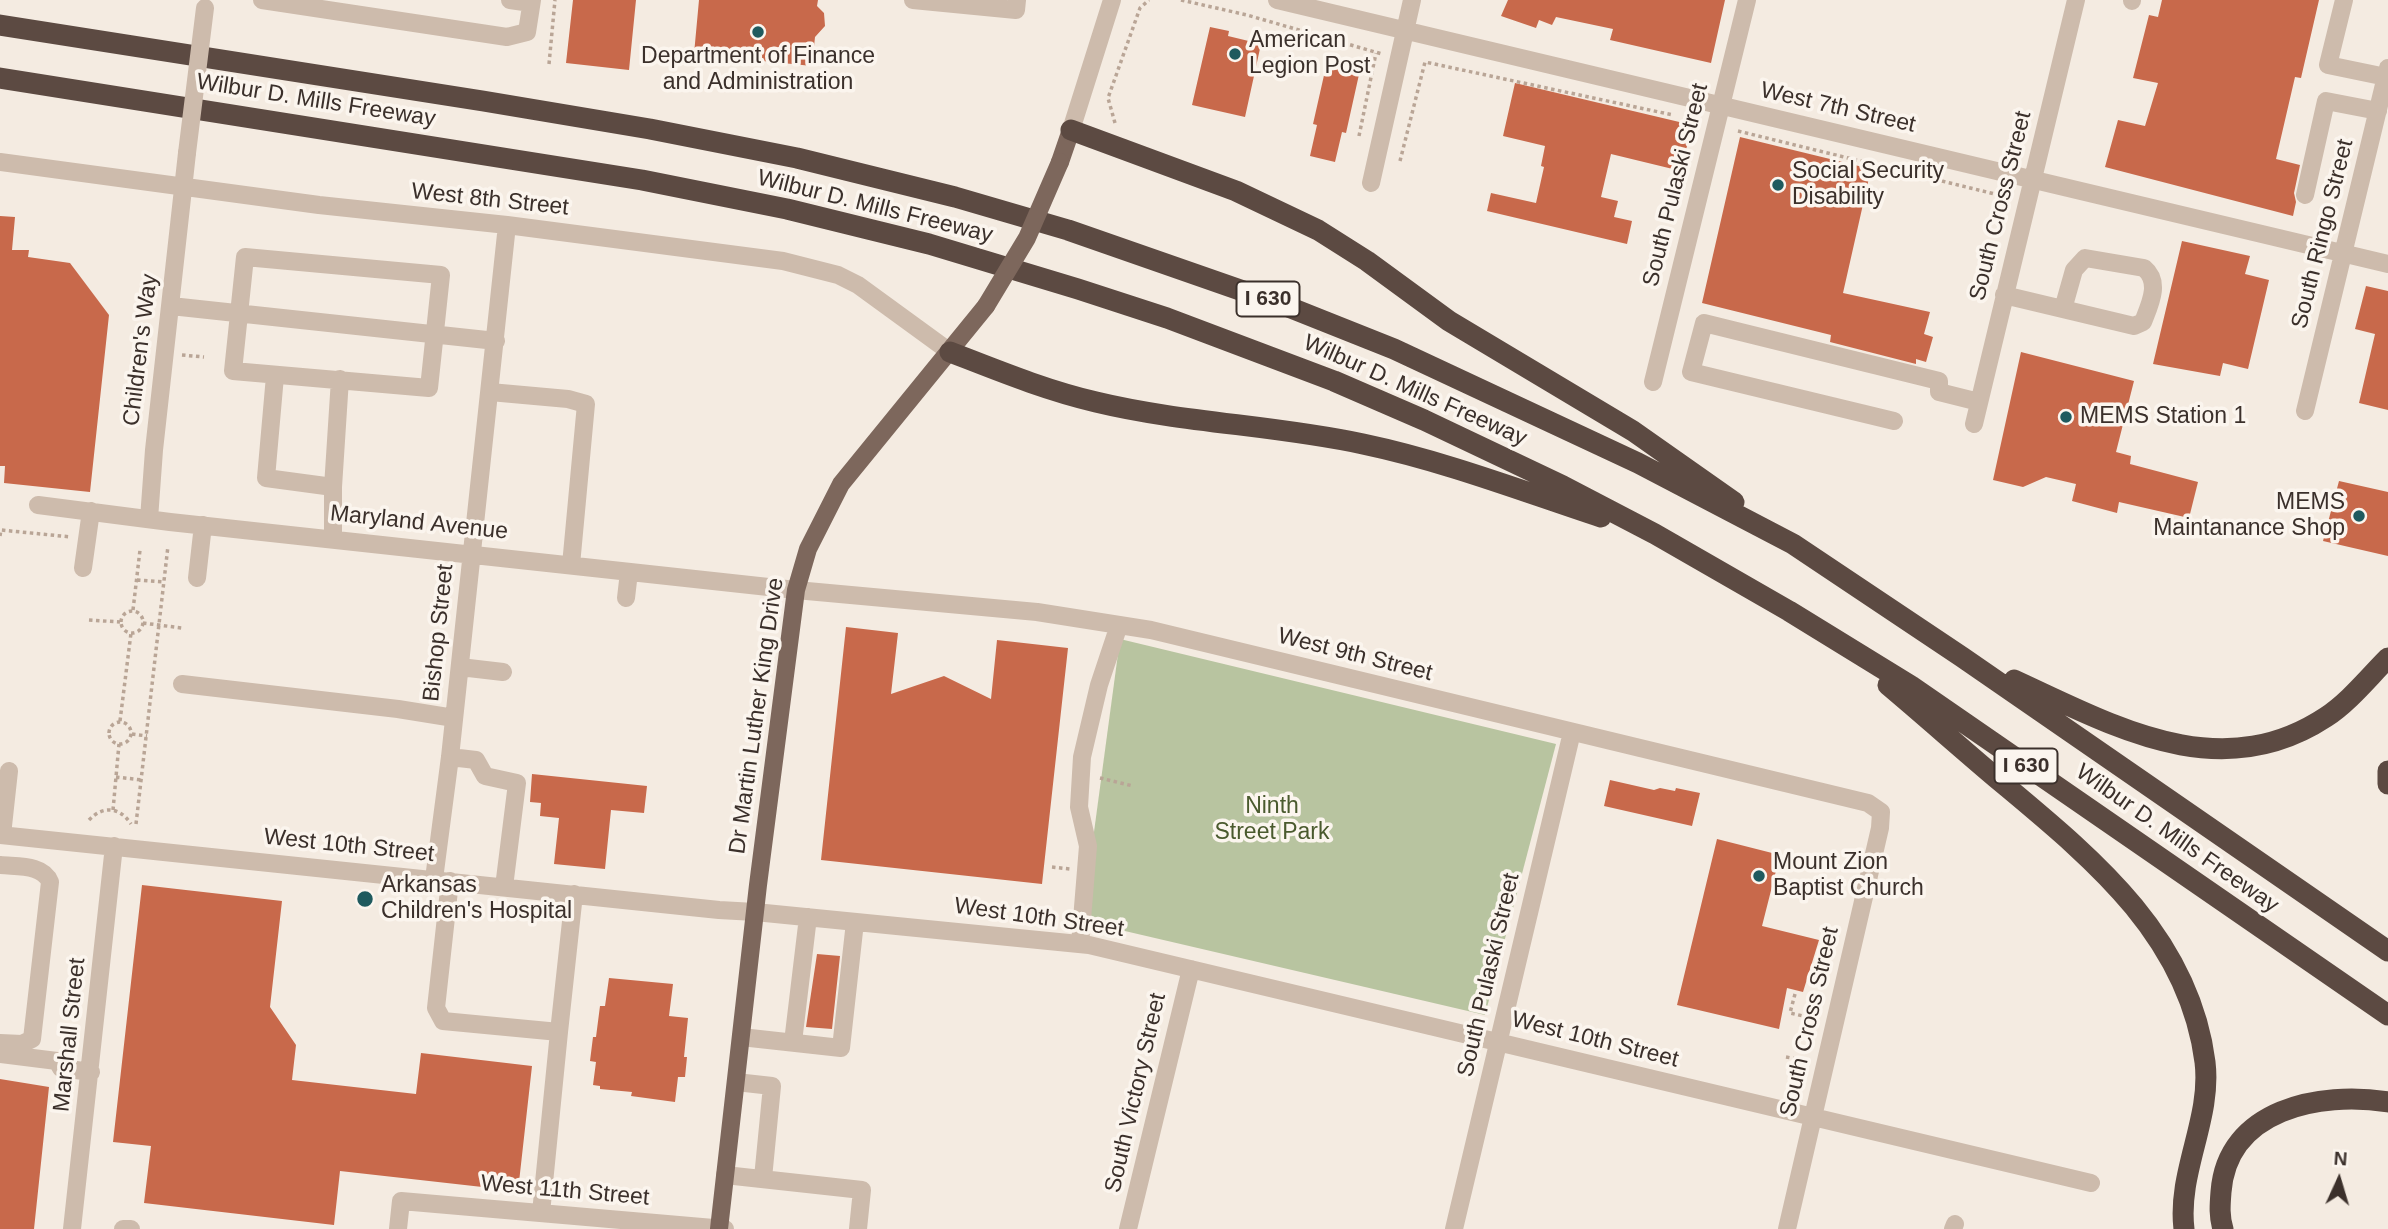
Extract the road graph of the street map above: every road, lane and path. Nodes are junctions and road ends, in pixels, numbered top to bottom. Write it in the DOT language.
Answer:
graph roads {
  1 [pos="262,0"];
  2 [pos="510,0"];
  3 [pos="555,0"];
  4 [pos="913,0"];
  5 [pos="1017,0"];
  6 [pos="1112,0"];
  7 [pos="1149,0"];
  8 [pos="1181,0"];
  9 [pos="1278,0"];
  10 [pos="1412,0"];
  11 [pos="1747,0"];
  12 [pos="2076,0"];
  13 [pos="2344,0"];
  14 [pos="532,1"];
  15 [pos="203,3"];
  16 [pos="0,25"];
  17 [pos="1405,31"];
  18 [pos="1376,53"];
  19 [pos="1399,56"];
  20 [pos="549,64"];
  21 [pos="2387,72"];
  22 [pos="0,78"];
  23 [pos="1721,106"];
  24 [pos="2378,111"];
  25 [pos="1678,116"];
  26 [pos="1115,122"];
  27 [pos="1071,130"];
  28 [pos="1738,131"];
  29 [pos="1359,136"];
  30 [pos="1400,161"];
  31 [pos="0,162"];
  32 [pos="2032,180"];
  33 [pos="1371,183"];
  34 [pos="183,187"];
  35 [pos="2305,195"];
  36 [pos="2015,199"];
  37 [pos="508,225"];
  38 [pos="2344,253"];
  39 [pos="2388,264"];
  40 [pos="2004,295"];
  41 [pos="172,306"];
  42 [pos="2063,309"];
  43 [pos="239,314"];
  44 [pos="436,335"];
  45 [pos="496,341"];
  46 [pos="950,352"];
  47 [pos="178,355"];
  48 [pos="204,357"];
  49 [pos="275,376"];
  50 [pos="340,379"];
  51 [pos="1653,382"];
  52 [pos="490,391"];
  53 [pos="1979,402"];
  54 [pos="2305,411"];
  55 [pos="1894,421"];
  56 [pos="1974,424"];
  57 [pos="333,487"];
  58 [pos="38,505"];
  59 [pos="91,511"];
  60 [pos="149,519"];
  61 [pos="203,526"];
  62 [pos="1654,534"];
  63 [pos="0,536"];
  64 [pos="76,538"];
  65 [pos="333,538"];
  66 [pos="1793,544"];
  67 [pos="168,546"];
  68 [pos="140,550"];
  69 [pos="472,554"];
  70 [pos="571,565"];
  71 [pos="83,568"];
  72 [pos="629,572"];
  73 [pos="197,578"];
  74 [pos="136,580"];
  75 [pos="164,582"];
  76 [pos="796,590"];
  77 [pos="626,598"];
  78 [pos="132,610"];
  79 [pos="89,620"];
  80 [pos="120,622"];
  81 [pos="143,622"];
  82 [pos="159,625"];
  83 [pos="1119,625"];
  84 [pos="182,628"];
  85 [pos="131,633"];
  86 [pos="1837,640"];
  87 [pos="1962,657"];
  88 [pos="2388,658"];
  89 [pos="460,667"];
  90 [pos="503,672"];
  91 [pos="182,684"];
  92 [pos="454,718"];
  93 [pos="120,721"];
  94 [pos="1572,732"];
  95 [pos="132,734"];
  96 [pos="146,736"];
  97 [pos="119,744"];
  98 [pos="450,757"];
  99 [pos="9,771"];
  100 [pos="2388,771"];
  101 [pos="1081,774"];
  102 [pos="116,777"];
  103 [pos="142,780"];
  104 [pos="2388,783"];
  105 [pos="1133,786"];
  106 [pos="113,810"];
  107 [pos="89,820"];
  108 [pos="1880,825"];
  109 [pos="1,835"];
  110 [pos="114,846"];
  111 [pos="0,865"];
  112 [pos="442,880"];
  113 [pos="504,887"];
  114 [pos="574,894"];
  115 [pos="755,912"];
  116 [pos="808,918"];
  117 [pos="855,922"];
  118 [pos="1080,944"];
  119 [pos="2388,951"];
  120 [pos="1191,969"];
  121 [pos="1796,994"];
  122 [pos="2388,1015"];
  123 [pos="1835,1023"];
  124 [pos="559,1032"];
  125 [pos="741,1037"];
  126 [pos="793,1042"];
  127 [pos="1498,1042"];
  128 [pos="0,1043"];
  129 [pos="0,1055"];
  130 [pos="91,1072"];
  131 [pos="736,1082"];
  132 [pos="2388,1102"];
  133 [pos="1814,1119"];
  134 [pos="725,1175"];
  135 [pos="763,1178"];
  136 [pos="2091,1183"];
  137 [pos="541,1213"];
  138 [pos="572,1222"];
  139 [pos="72,1229"];
  140 [pos="122,1229"];
  141 [pos="131,1229"];
  142 [pos="398,1229"];
  143 [pos="719,1229"];
  144 [pos="725,1229"];
  145 [pos="858,1229"];
  146 [pos="1128,1229"];
  147 [pos="1454,1229"];
  148 [pos="1787,1229"];
  149 [pos="2183,1229"];
  150 [pos="2223,1229"];
  1 -- 14 [label="street"];
  2 -- 14 [label="street"];
  3 -- 20 [label="path"];
  4 -- 5 [label="street"];
  6 -- 27 [label="street, Dr Martin Luther King Drive"];
  7 -- 26 [label="path"];
  8 -- 18 [label="path"];
  9 -- 17 [label="street, West 7th Street"];
  10 -- 17 [label="street"];
  11 -- 23 [label="street, South Pulaski Street"];
  12 -- 32 [label="street, South Cross Street"];
  13 -- 21 [label="street"];
  15 -- 34 [label="street, bridge"];
  16 -- 66 [label="highway, Wilbur D. Mills Freeway / I 630"];
  17 -- 19 [label="street"];
  17 -- 23 [label="street, West 7th Street"];
  18 -- 19 [label="path"];
  18 -- 29 [label="path"];
  19 -- 33 [label="street"];
  21 -- 24 [label="street, South Ringo Street"];
  22 -- 62 [label="highway, Wilbur D. Mills Freeway / I 630"];
  23 -- 32 [label="street, West 7th Street"];
  23 -- 51 [label="street, South Pulaski Street"];
  24 -- 35 [label="street"];
  24 -- 38 [label="street, South Ringo Street"];
  25 -- 30 [label="path"];
  27 -- 46 [label="main road, Dr Martin Luther King Drive, bridge"];
  27 -- 66 [label="highway"];
  28 -- 36 [label="path"];
  31 -- 34 [label="street, West 8th Street"];
  32 -- 38 [label="street, West 7th Street"];
  32 -- 40 [label="street, South Cross Street"];
  34 -- 37 [label="street, West 8th Street"];
  34 -- 41 [label="street, Children's Way"];
  37 -- 45 [label="street, Bishop Street"];
  37 -- 46 [label="street, West 8th Street"];
  38 -- 39 [label="street, West 7th Street"];
  38 -- 54 [label="street, South Ringo Street"];
  40 -- 42 [label="street"];
  40 -- 53 [label="street, South Cross Street"];
  41 -- 43 [label="street"];
  41 -- 60 [label="street, Children's Way"];
  42 -- 42 [label="street"];
  43 -- 44 [label="street"];
  43 -- 44 [label="street"];
  43 -- 49 [label="street"];
  44 -- 45 [label="street"];
  44 -- 50 [label="street"];
  45 -- 52 [label="street, Bishop Street"];
  46 -- 62 [label="highway"];
  46 -- 76 [label="main road, Dr Martin Luther King Drive"];
  47 -- 48 [label="path"];
  49 -- 50 [label="street"];
  49 -- 57 [label="street"];
  50 -- 57 [label="street"];
  52 -- 69 [label="street, Bishop Street"];
  52 -- 70 [label="street"];
  53 -- 55 [label="street"];
  53 -- 56 [label="street, South Cross Street"];
  57 -- 65 [label="street"];
  58 -- 59 [label="street, Maryland Avenue"];
  59 -- 60 [label="street, Maryland Avenue"];
  59 -- 71 [label="street"];
  60 -- 61 [label="street, Maryland Avenue"];
  61 -- 65 [label="street, Maryland Avenue"];
  61 -- 73 [label="street"];
  62 -- 86 [label="highway, Wilbur D. Mills Freeway / I 630"];
  63 -- 64 [label="path"];
  65 -- 69 [label="street, Maryland Avenue"];
  66 -- 87 [label="highway, Wilbur D. Mills Freeway / I 630"];
  67 -- 75 [label="path"];
  68 -- 74 [label="path"];
  69 -- 70 [label="street, Maryland Avenue"];
  69 -- 89 [label="street, Bishop Street"];
  70 -- 72 [label="street, Maryland Avenue"];
  72 -- 76 [label="street, Maryland Avenue"];
  72 -- 77 [label="street"];
  74 -- 75 [label="path"];
  74 -- 78 [label="path"];
  75 -- 82 [label="path"];
  76 -- 83 [label="street, West 9th Street"];
  76 -- 115 [label="main road, Dr Martin Luther King Drive"];
  78 -- 80 [label="path"];
  78 -- 81 [label="path"];
  79 -- 80 [label="path"];
  80 -- 85 [label="path"];
  81 -- 82 [label="path"];
  81 -- 85 [label="path"];
  82 -- 84 [label="path"];
  82 -- 96 [label="path"];
  83 -- 94 [label="street, West 9th Street"];
  83 -- 101 [label="street"];
  85 -- 93 [label="path"];
  86 -- 122 [label="highway, Wilbur D. Mills Freeway / I 630"];
  86 -- 149 [label="highway"];
  87 -- 88 [label="highway"];
  87 -- 119 [label="highway, Wilbur D. Mills Freeway / I 630"];
  89 -- 90 [label="street"];
  89 -- 92 [label="street, Bishop Street"];
  91 -- 92 [label="street"];
  92 -- 98 [label="street, Bishop Street"];
  93 -- 95 [label="path"];
  93 -- 97 [label="path"];
  94 -- 108 [label="street, West 9th Street"];
  94 -- 127 [label="street, South Pulaski Street"];
  95 -- 96 [label="path"];
  95 -- 97 [label="path"];
  96 -- 103 [label="path"];
  97 -- 102 [label="path"];
  98 -- 112 [label="street, Bishop Street"];
  98 -- 113 [label="street"];
  99 -- 109 [label="street"];
  100 -- 104 [label="highway"];
  101 -- 105 [label="path"];
  101 -- 118 [label="street"];
  102 -- 103 [label="path"];
  102 -- 106 [label="path"];
  103 -- 106 [label="path"];
  106 -- 107 [label="path"];
  108 -- 123 [label="street, South Cross Street"];
  109 -- 110 [label="street, West 10th Street"];
  110 -- 112 [label="street, West 10th Street"];
  110 -- 130 [label="street, Marshall Street"];
  111 -- 128 [label="street"];
  112 -- 113 [label="street, West 10th Street"];
  112 -- 124 [label="street, Bishop Street"];
  113 -- 114 [label="street, West 10th Street"];
  114 -- 115 [label="street, West 10th Street"];
  114 -- 124 [label="street"];
  115 -- 116 [label="street, West 10th Street"];
  115 -- 125 [label="main road, Dr Martin Luther King Drive"];
  116 -- 117 [label="street, West 10th Street"];
  116 -- 126 [label="street"];
  117 -- 118 [label="street, West 10th Street"];
  117 -- 126 [label="street"];
  118 -- 120 [label="street, West 10th Street"];
  120 -- 127 [label="street, West 10th Street"];
  120 -- 146 [label="street, South Victory Street"];
  121 -- 123 [label="path"];
  123 -- 133 [label="street, South Cross Street"];
  124 -- 137 [label="street"];
  125 -- 126 [label="street"];
  125 -- 131 [label="main road, Dr Martin Luther King Drive"];
  127 -- 133 [label="street, West 10th Street"];
  127 -- 147 [label="street, South Pulaski Street"];
  129 -- 130 [label="street"];
  130 -- 139 [label="street, Marshall Street"];
  131 -- 134 [label="main road, Dr Martin Luther King Drive"];
  131 -- 135 [label="street"];
  132 -- 150 [label="highway"];
  133 -- 136 [label="street, West 10th Street"];
  133 -- 148 [label="street, South Cross Street"];
  134 -- 135 [label="street"];
  134 -- 143 [label="main road, Dr Martin Luther King Drive"];
  135 -- 145 [label="street"];
  137 -- 138 [label="street, West 11th Street"];
  137 -- 142 [label="street, West 11th Street"];
  138 -- 143 [label="street, West 11th Street"];
  140 -- 141 [label="street"];
  143 -- 144 [label="street, West 11th Street"];
}
